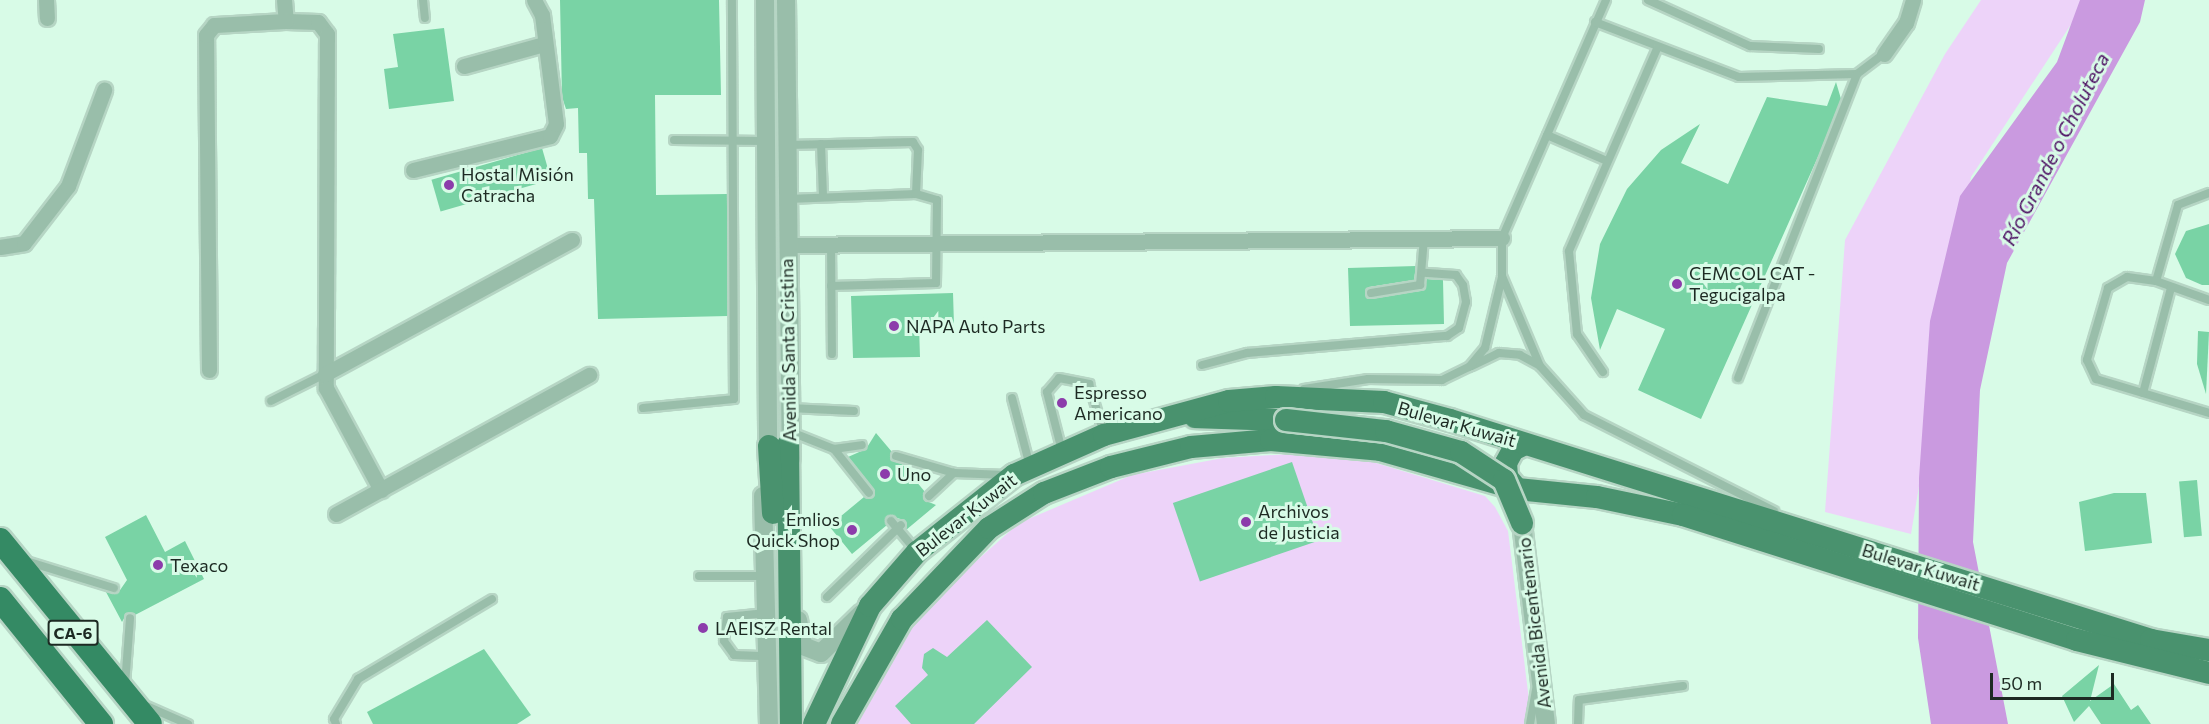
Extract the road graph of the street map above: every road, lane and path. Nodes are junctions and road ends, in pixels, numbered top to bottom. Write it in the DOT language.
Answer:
graph roads {
  1 [pos="46,0"];
  2 [pos="284,0"];
  3 [pos="423,0"];
  4 [pos="534,0"];
  5 [pos="732,0"];
  6 [pos="765,0"];
  7 [pos="786,0"];
  8 [pos="1606,0"];
  9 [pos="1648,0"];
  10 [pos="1912,0"];
  11 [pos="46,18"];
  12 [pos="425,18"];
  13 [pos="286,21"];
  14 [pos="1595,22"];
  15 [pos="544,44"];
  16 [pos="1657,49"];
  17 [pos="1819,49"];
  18 [pos="1884,54"];
  19 [pos="464,66"];
  20 [pos="1857,74"];
  21 [pos="104,90"];
  22 [pos="1548,135"];
  23 [pos="674,140"];
  24 [pos="731,141"];
  25 [pos="766,141"];
  26 [pos="821,144"];
  27 [pos="787,145"];
  28 [pos="1607,161"];
  29 [pos="413,170"];
  30 [pos="2209,193"];
  31 [pos="916,194"];
  32 [pos="823,197"];
  33 [pos="787,199"];
  34 [pos="1424,238"];
  35 [pos="1502,238"];
  36 [pos="572,240"];
  37 [pos="937,242"];
  38 [pos="831,244"];
  39 [pos="787,245"];
  40 [pos="0,247"];
  41 [pos="1424,273"];
  42 [pos="1502,276"];
  43 [pos="2156,281"];
  44 [pos="831,286"];
  45 [pos="2171,288"];
  46 [pos="1371,293"];
  47 [pos="2209,300"];
  48 [pos="832,354"];
  49 [pos="1202,364"];
  50 [pos="1540,366"];
  51 [pos="1468,368"];
  52 [pos="209,370"];
  53 [pos="1603,372"];
  54 [pos="325,374"];
  55 [pos="590,375"];
  56 [pos="1738,378"];
  57 [pos="2143,393"];
  58 [pos="1276,397"];
  59 [pos="1012,398"];
  60 [pos="271,401"];
  61 [pos="643,408"];
  62 [pos="788,408"];
  63 [pos="854,411"];
  64 [pos="2209,413"];
  65 [pos="1170,416"];
  66 [pos="1278,420"];
  67 [pos="1470,427"];
  68 [pos="1104,435"];
  69 [pos="782,441"];
  70 [pos="1525,444"];
  71 [pos="862,445"];
  72 [pos="1191,447"];
  73 [pos="834,449"];
  74 [pos="1063,453"];
  75 [pos="896,456"];
  76 [pos="1022,471"];
  77 [pos="954,473"];
  78 [pos="1460,475"];
  79 [pos="1516,489"];
  80 [pos="381,490"];
  81 [pos="869,493"];
  82 [pos="780,494"];
  83 [pos="929,496"];
  84 [pos="336,514"];
  85 [pos="891,521"];
  86 [pos="1522,523"];
  87 [pos="899,528"];
  88 [pos="1834,540"];
  89 [pos="5,548"];
  90 [pos="917,552"];
  91 [pos="1855,557"];
  92 [pos="699,576"];
  93 [pos="765,576"];
  94 [pos="114,588"];
  95 [pos="827,597"];
  96 [pos="0,599"];
  97 [pos="492,599"];
  98 [pos="870,606"];
  99 [pos="766,614"];
  100 [pos="130,618"];
  101 [pos="2209,650"];
  102 [pos="767,656"];
  103 [pos="1539,669"];
  104 [pos="2209,673"];
  105 [pos="1683,686"];
  106 [pos="129,697"];
  107 [pos="101,724"];
  108 [pos="150,724"];
  109 [pos="188,724"];
  110 [pos="336,724"];
  111 [pos="770,724"];
  112 [pos="776,724"];
  113 [pos="791,724"];
  114 [pos="814,724"];
  115 [pos="842,724"];
  116 [pos="1530,724"];
  117 [pos="1546,724"];
  118 [pos="1578,724"];
  1 -- 11 [label="street"];
  2 -- 13 [label="street"];
  3 -- 12 [label="lane"];
  4 -- 15 [label="street"];
  5 -- 24 [label="lane"];
  6 -- 25 [label="street, Avenida Santa Cristina"];
  7 -- 27 [label="street, Avenida Santa Cristina"];
  8 -- 14 [label="lane"];
  9 -- 17 [label="lane"];
  10 -- 18 [label="street"];
  13 -- 52 [label="street"];
  13 -- 54 [label="street"];
  14 -- 16 [label="lane"];
  14 -- 22 [label="lane"];
  15 -- 19 [label="street"];
  15 -- 29 [label="street"];
  16 -- 20 [label="lane"];
  16 -- 28 [label="lane"];
  18 -- 20 [label="lane"];
  20 -- 56 [label="lane"];
  21 -- 40 [label="street"];
  22 -- 28 [label="lane"];
  22 -- 35 [label="lane"];
  23 -- 24 [label="lane"];
  24 -- 25 [label="lane"];
  24 -- 61 [label="lane"];
  25 -- 69 [label="street, Avenida Santa Cristina"];
  26 -- 27 [label="lane"];
  26 -- 31 [label="lane"];
  26 -- 32 [label="lane"];
  27 -- 33 [label="street, Avenida Santa Cristina"];
  28 -- 53 [label="lane"];
  30 -- 43 [label="lane"];
  31 -- 32 [label="lane"];
  31 -- 37 [label="lane"];
  32 -- 33 [label="lane"];
  33 -- 39 [label="street, Avenida Santa Cristina"];
  34 -- 35 [label="street"];
  34 -- 37 [label="street"];
  34 -- 41 [label="lane"];
  35 -- 42 [label="lane"];
  36 -- 54 [label="street"];
  37 -- 38 [label="street"];
  37 -- 44 [label="lane"];
  38 -- 39 [label="street"];
  38 -- 44 [label="lane"];
  39 -- 62 [label="street, Avenida Santa Cristina"];
  41 -- 46 [label="lane"];
  41 -- 49 [label="lane"];
  42 -- 50 [label="lane"];
  42 -- 51 [label="lane"];
  43 -- 45 [label="lane"];
  43 -- 57 [label="lane"];
  44 -- 48 [label="lane"];
  45 -- 47 [label="lane"];
  45 -- 57 [label="lane"];
  50 -- 51 [label="lane"];
  50 -- 88 [label="lane"];
  51 -- 58 [label="lane"];
  54 -- 60 [label="lane"];
  54 -- 80 [label="street"];
  55 -- 80 [label="street"];
  57 -- 64 [label="lane"];
  58 -- 65 [label="main road, Bulevar Kuwait"];
  58 -- 67 [label="main road, Bulevar Kuwait"];
  59 -- 76 [label="lane"];
  62 -- 63 [label="lane"];
  62 -- 69 [label="street, Avenida Santa Cristina"];
  65 -- 66 [label="main road"];
  65 -- 68 [label="main road, Bulevar Kuwait"];
  66 -- 72 [label="main road"];
  66 -- 86 [label="main road, bridge"];
  67 -- 70 [label="main road, Bulevar Kuwait"];
  67 -- 78 [label="main road"];
  68 -- 74 [label="main road, Bulevar Kuwait"];
  68 -- 74 [label="lane"];
  69 -- 73 [label="lane"];
  69 -- 82 [label="main road"];
  69 -- 93 [label="street, Avenida Santa Cristina"];
  69 -- 98 [label="street, Avenida Santa Cristina"];
  70 -- 79 [label="main road"];
  70 -- 88 [label="main road, Bulevar Kuwait"];
  71 -- 73 [label="lane"];
  72 -- 78 [label="main road, Bulevar Kuwait"];
  72 -- 115 [label="main road, Bulevar Kuwait"];
  73 -- 81 [label="lane"];
  74 -- 76 [label="main road, Bulevar Kuwait"];
  75 -- 77 [label="lane"];
  76 -- 77 [label="lane"];
  76 -- 90 [label="main road, Bulevar Kuwait"];
  77 -- 83 [label="lane"];
  78 -- 79 [label="main road, Bulevar Kuwait"];
  79 -- 91 [label="main road, Bulevar Kuwait"];
  80 -- 84 [label="street"];
  82 -- 112 [label="main road"];
  82 -- 113 [label="main road"];
  85 -- 87 [label="lane"];
  86 -- 103 [label="street, Avenida Bicentenario"];
  87 -- 90 [label="lane"];
  87 -- 95 [label="lane"];
  88 -- 91 [label="main road, Bulevar Kuwait"];
  89 -- 94 [label="lane"];
  89 -- 106 [label="highway, CA-6"];
  90 -- 98 [label="main road, Bulevar Kuwait"];
  91 -- 101 [label="main road, Bulevar Kuwait"];
  91 -- 104 [label="main road, Bulevar Kuwait"];
  92 -- 93 [label="lane"];
  93 -- 99 [label="street, Avenida Santa Cristina"];
  96 -- 107 [label="highway, CA-6"];
  97 -- 110 [label="lane"];
  98 -- 114 [label="main road, Bulevar Kuwait"];
  99 -- 102 [label="street, Avenida Santa Cristina"];
  99 -- 102 [label="lane"];
  100 -- 106 [label="lane"];
  102 -- 111 [label="street, Avenida Santa Cristina"];
  103 -- 116 [label="lane"];
  103 -- 117 [label="street, Avenida Bicentenario"];
  105 -- 118 [label="lane"];
  106 -- 108 [label="highway, CA-6"];
  106 -- 109 [label="lane"];
}
